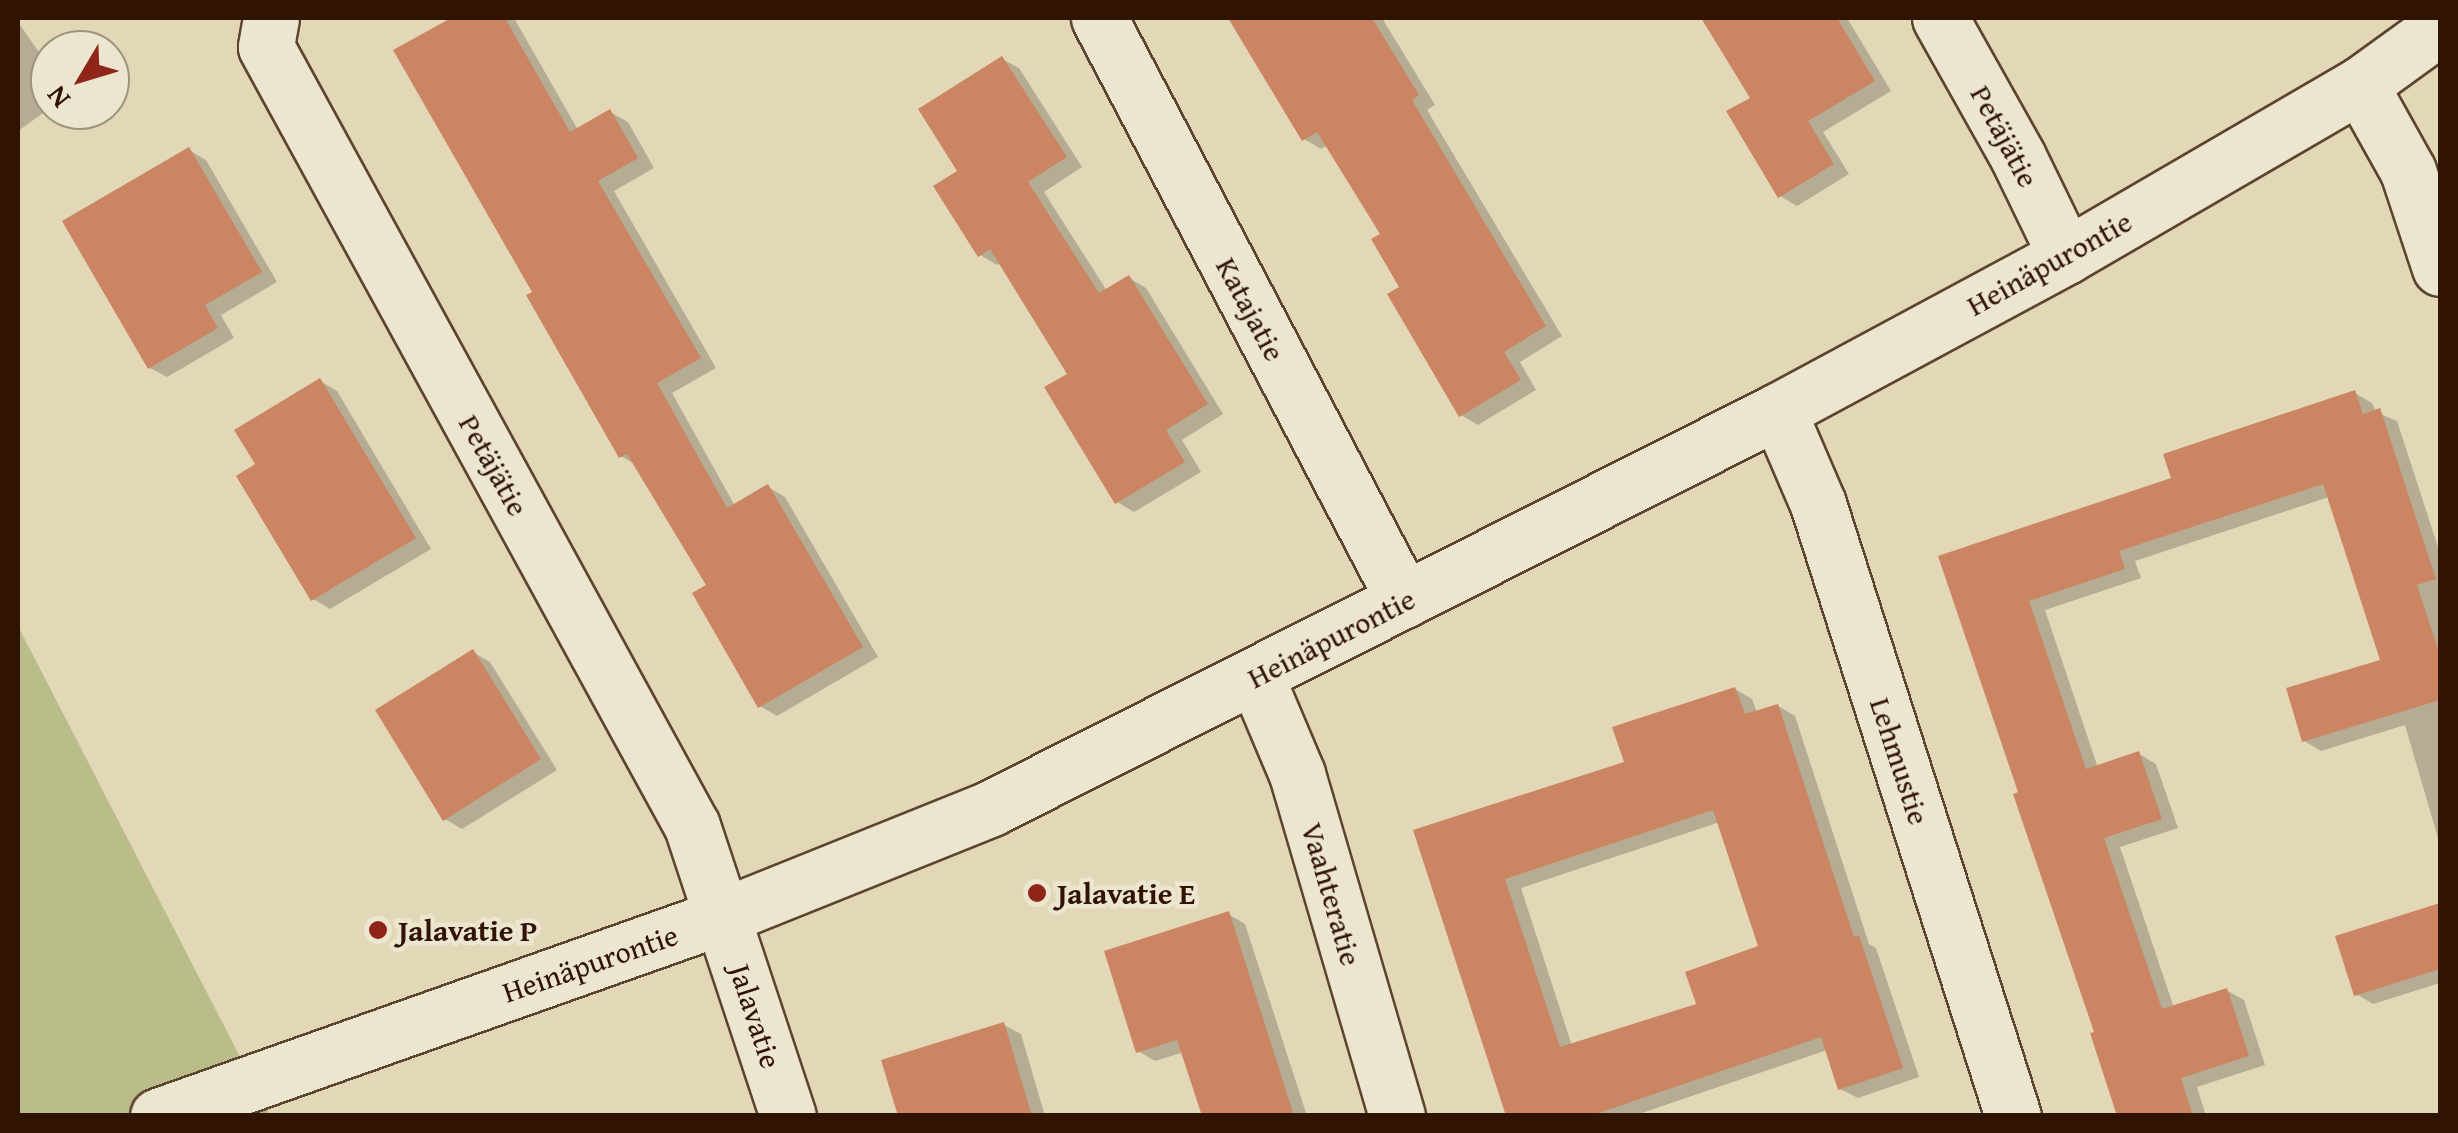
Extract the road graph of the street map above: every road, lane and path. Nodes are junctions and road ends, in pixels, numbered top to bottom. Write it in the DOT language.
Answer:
graph roads {
  1 [pos="271,18"];
  2 [pos="1099,18"];
  3 [pos="1940,18"];
  4 [pos="2440,27"];
  5 [pos="2360,85"];
  6 [pos="2066,256"];
  7 [pos="2440,268"];
  8 [pos="1778,411"];
  9 [pos="1404,600"];
  10 [pos="1256,677"];
  11 [pos="724,916"];
  12 [pos="158,1116"];
  13 [pos="788,1116"];
  14 [pos="1396,1116"];
  15 [pos="2013,1116"];
  1 -- 11 [label="street, Petäjätie"];
  2 -- 9 [label="street, Katajatie"];
  3 -- 6 [label="street, Petäjätie"];
  4 -- 5 [label="street, Heinäpurontie"];
  5 -- 6 [label="street, Heinäpurontie"];
  5 -- 7 [label="street"];
  6 -- 8 [label="street, Heinäpurontie"];
  8 -- 9 [label="street, Heinäpurontie"];
  8 -- 15 [label="street, Lehmustie"];
  9 -- 10 [label="street, Heinäpurontie"];
  10 -- 11 [label="street, Heinäpurontie"];
  10 -- 14 [label="street, Vaahteratie"];
  11 -- 12 [label="street, Heinäpurontie"];
  11 -- 13 [label="street, Jalavatie"];
}
